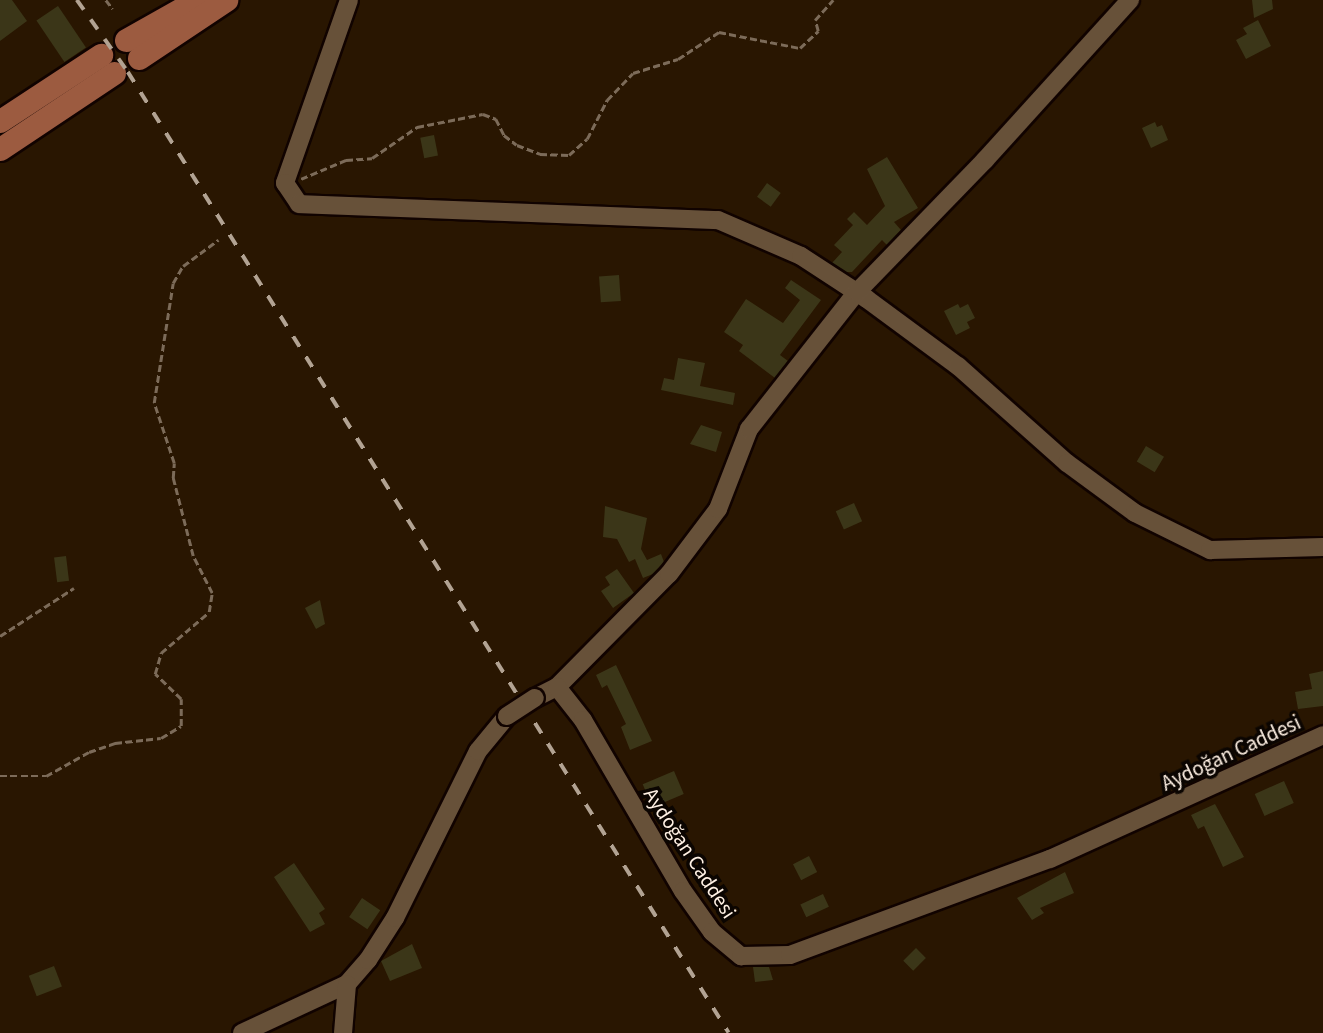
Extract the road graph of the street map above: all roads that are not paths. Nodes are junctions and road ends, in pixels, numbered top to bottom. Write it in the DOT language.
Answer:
graph roads {
  1 [pos="197,0"];
  2 [pos="226,0"];
  3 [pos="349,0"];
  4 [pos="1130,0"];
  5 [pos="0,121"];
  6 [pos="0,149"];
  7 [pos="857,292"];
  8 [pos="1323,547"];
  9 [pos="557,687"];
  10 [pos="1323,735"];
  11 [pos="346,984"];
  12 [pos="242,1033"];
  13 [pos="343,1033"];
  1 -- 2 [label="main road"];
  3 -- 7 [label="street"];
  4 -- 7 [label="street"];
  5 -- 6 [label="main road"];
  7 -- 8 [label="street"];
  7 -- 9 [label="street"];
  9 -- 10 [label="street, Aydoğan Caddesi"];
  9 -- 11 [label="street, bridge"];
  11 -- 12 [label="street"];
  11 -- 13 [label="street"];
}
